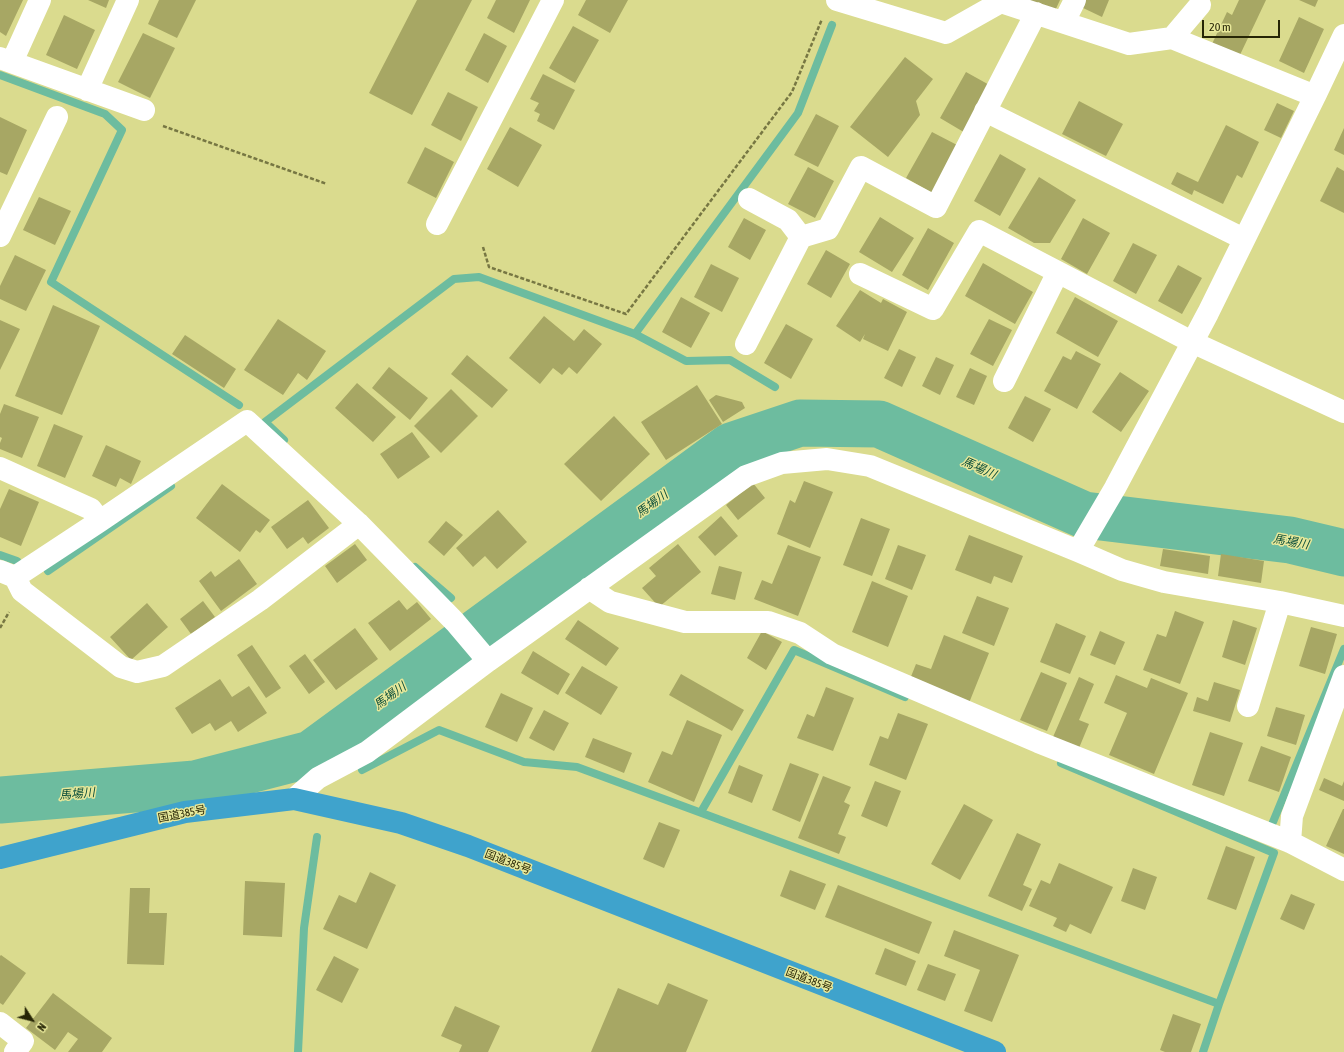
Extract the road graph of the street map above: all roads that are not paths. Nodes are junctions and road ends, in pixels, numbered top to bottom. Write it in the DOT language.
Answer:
graph roads {
  1 [pos="40,0"];
  2 [pos="128,0"];
  3 [pos="553,0"];
  4 [pos="1075,0"];
  5 [pos="1200,5"];
  6 [pos="831,7"];
  7 [pos="1036,13"];
  8 [pos="1064,22"];
  9 [pos="1344,35"];
  10 [pos="1172,38"];
  11 [pos="6,60"];
  12 [pos="87,90"];
  13 [pos="1315,96"];
  14 [pos="144,110"];
  15 [pos="985,111"];
  16 [pos="57,117"];
  17 [pos="749,200"];
  18 [pos="437,224"];
  19 [pos="0,236"];
  20 [pos="801,237"];
  21 [pos="1244,239"];
  22 [pos="1058,272"];
  23 [pos="860,274"];
  24 [pos="1192,342"];
  25 [pos="746,344"];
  26 [pos="1004,381"];
  27 [pos="1344,412"];
  28 [pos="0,468"];
  29 [pos="100,521"];
  30 [pos="358,524"];
  31 [pos="1078,551"];
  32 [pos="8,574"];
  33 [pos="589,588"];
  34 [pos="1280,602"];
  35 [pos="1344,616"];
  36 [pos="488,661"];
  37 [pos="1344,676"];
  38 [pos="1248,706"];
  39 [pos="294,799"];
  40 [pos="1290,842"];
  41 [pos="0,858"];
  42 [pos="1344,870"];
  43 [pos="0,1023"];
  44 [pos="15,1052"];
  45 [pos="995,1052"];
  1 -- 11 [label="street"];
  2 -- 12 [label="street"];
  3 -- 18 [label="street"];
  4 -- 8 [label="street"];
  5 -- 10 [label="street"];
  6 -- 7 [label="street"];
  7 -- 8 [label="street"];
  7 -- 15 [label="street"];
  8 -- 10 [label="street"];
  9 -- 13 [label="street"];
  10 -- 13 [label="street"];
  11 -- 12 [label="street"];
  12 -- 14 [label="street"];
  13 -- 21 [label="street"];
  15 -- 20 [label="street"];
  15 -- 21 [label="street"];
  16 -- 19 [label="street"];
  17 -- 20 [label="street"];
  20 -- 25 [label="street"];
  21 -- 24 [label="street"];
  22 -- 23 [label="street"];
  22 -- 24 [label="street"];
  22 -- 26 [label="street"];
  24 -- 27 [label="street"];
  24 -- 31 [label="street"];
  28 -- 29 [label="street"];
  29 -- 30 [label="street"];
  29 -- 32 [label="street"];
  30 -- 32 [label="street"];
  30 -- 36 [label="street"];
  31 -- 33 [label="street"];
  31 -- 34 [label="street"];
  33 -- 36 [label="street"];
  33 -- 40 [label="street"];
  34 -- 35 [label="street"];
  34 -- 38 [label="street"];
  36 -- 39 [label="street"];
  37 -- 40 [label="street"];
  39 -- 41 [label="highway, 国道385号"];
  39 -- 45 [label="highway, 国道385号"];
  40 -- 42 [label="street"];
  43 -- 44 [label="street"];
}
